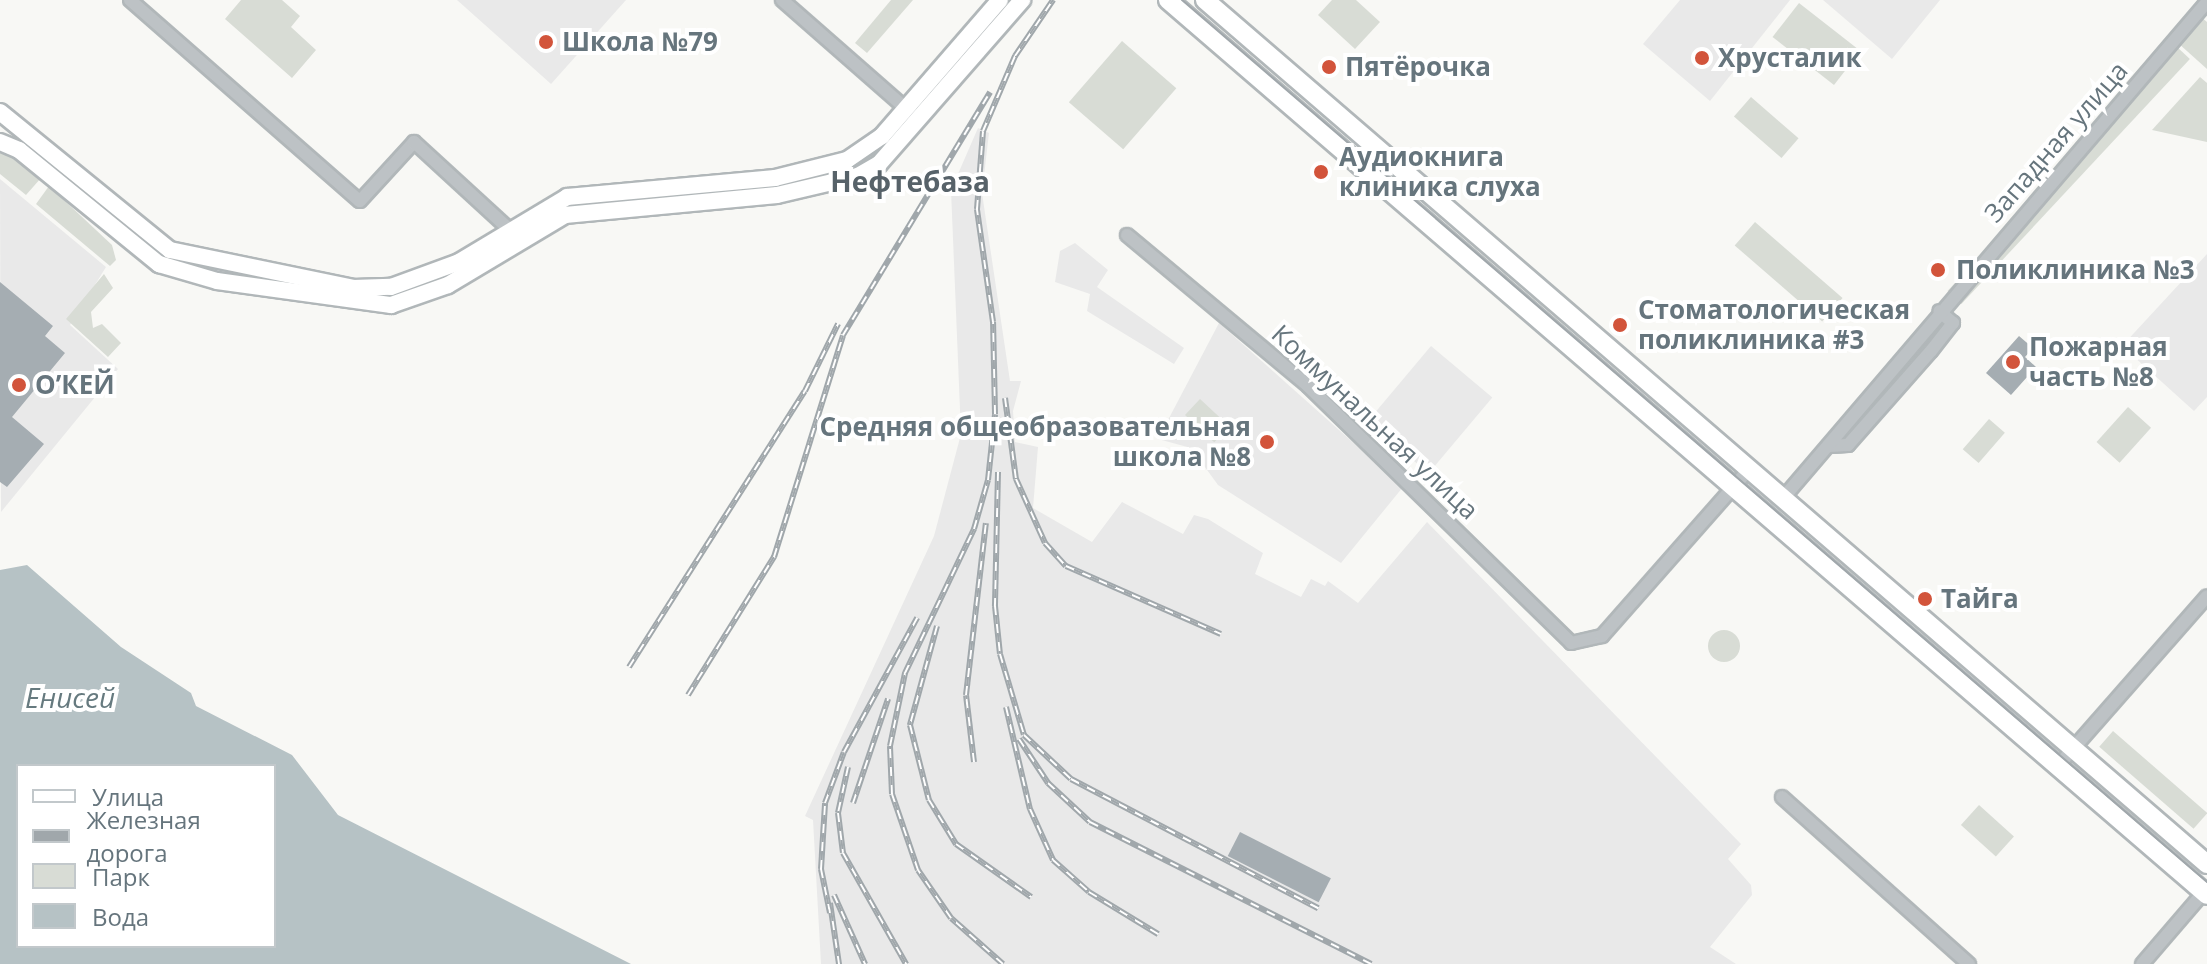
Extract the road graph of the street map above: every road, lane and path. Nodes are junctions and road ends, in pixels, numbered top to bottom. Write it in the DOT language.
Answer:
graph roads {
  1 [pos="130,0"];
  2 [pos="782,0"];
  3 [pos="1000,0"];
  4 [pos="1022,0"];
  5 [pos="1168,0"];
  6 [pos="1205,0"];
  7 [pos="2207,2"];
  8 [pos="0,112"];
  9 [pos="912,114"];
  10 [pos="0,142"];
  11 [pos="511,231"];
  12 [pos="1127,235"];
  13 [pos="188,265"];
  14 [pos="444,278"];
  15 [pos="1939,311"];
  16 [pos="1828,446"];
  17 [pos="1750,468"];
  18 [pos="1734,485"];
  19 [pos="1784,497"];
  20 [pos="2207,596"];
  21 [pos="2072,749"];
  22 [pos="2057,767"];
  23 [pos="1782,797"];
  24 [pos="2207,864"];
  25 [pos="2205,894"];
  26 [pos="1969,964"];
  27 [pos="2142,964"];
  1 -- 11 [label="street"];
  2 -- 9 [label="street"];
  3 -- 9 [label="main road"];
  4 -- 9 [label="main road"];
  5 -- 18 [label="highway"];
  6 -- 17 [label="highway"];
  7 -- 15 [label="street, Западная улица"];
  8 -- 13 [label="main road"];
  9 -- 11 [label="main road"];
  9 -- 14 [label="main road"];
  10 -- 13 [label="main road"];
  11 -- 14 [label="main road"];
  12 -- 18 [label="street, Коммунальная улица"];
  13 -- 14 [label="main road"];
  15 -- 16 [label="street, Западная улица"];
  15 -- 16 [label="street, Западная улица"];
  16 -- 19 [label="street, Западная улица"];
  17 -- 18 [label="street"];
  17 -- 19 [label="highway"];
  18 -- 22 [label="highway"];
  19 -- 21 [label="highway"];
  20 -- 21 [label="street"];
  21 -- 22 [label="street"];
  21 -- 24 [label="highway"];
  22 -- 25 [label="highway"];
  23 -- 26 [label="street"];
  25 -- 27 [label="street"];
}
